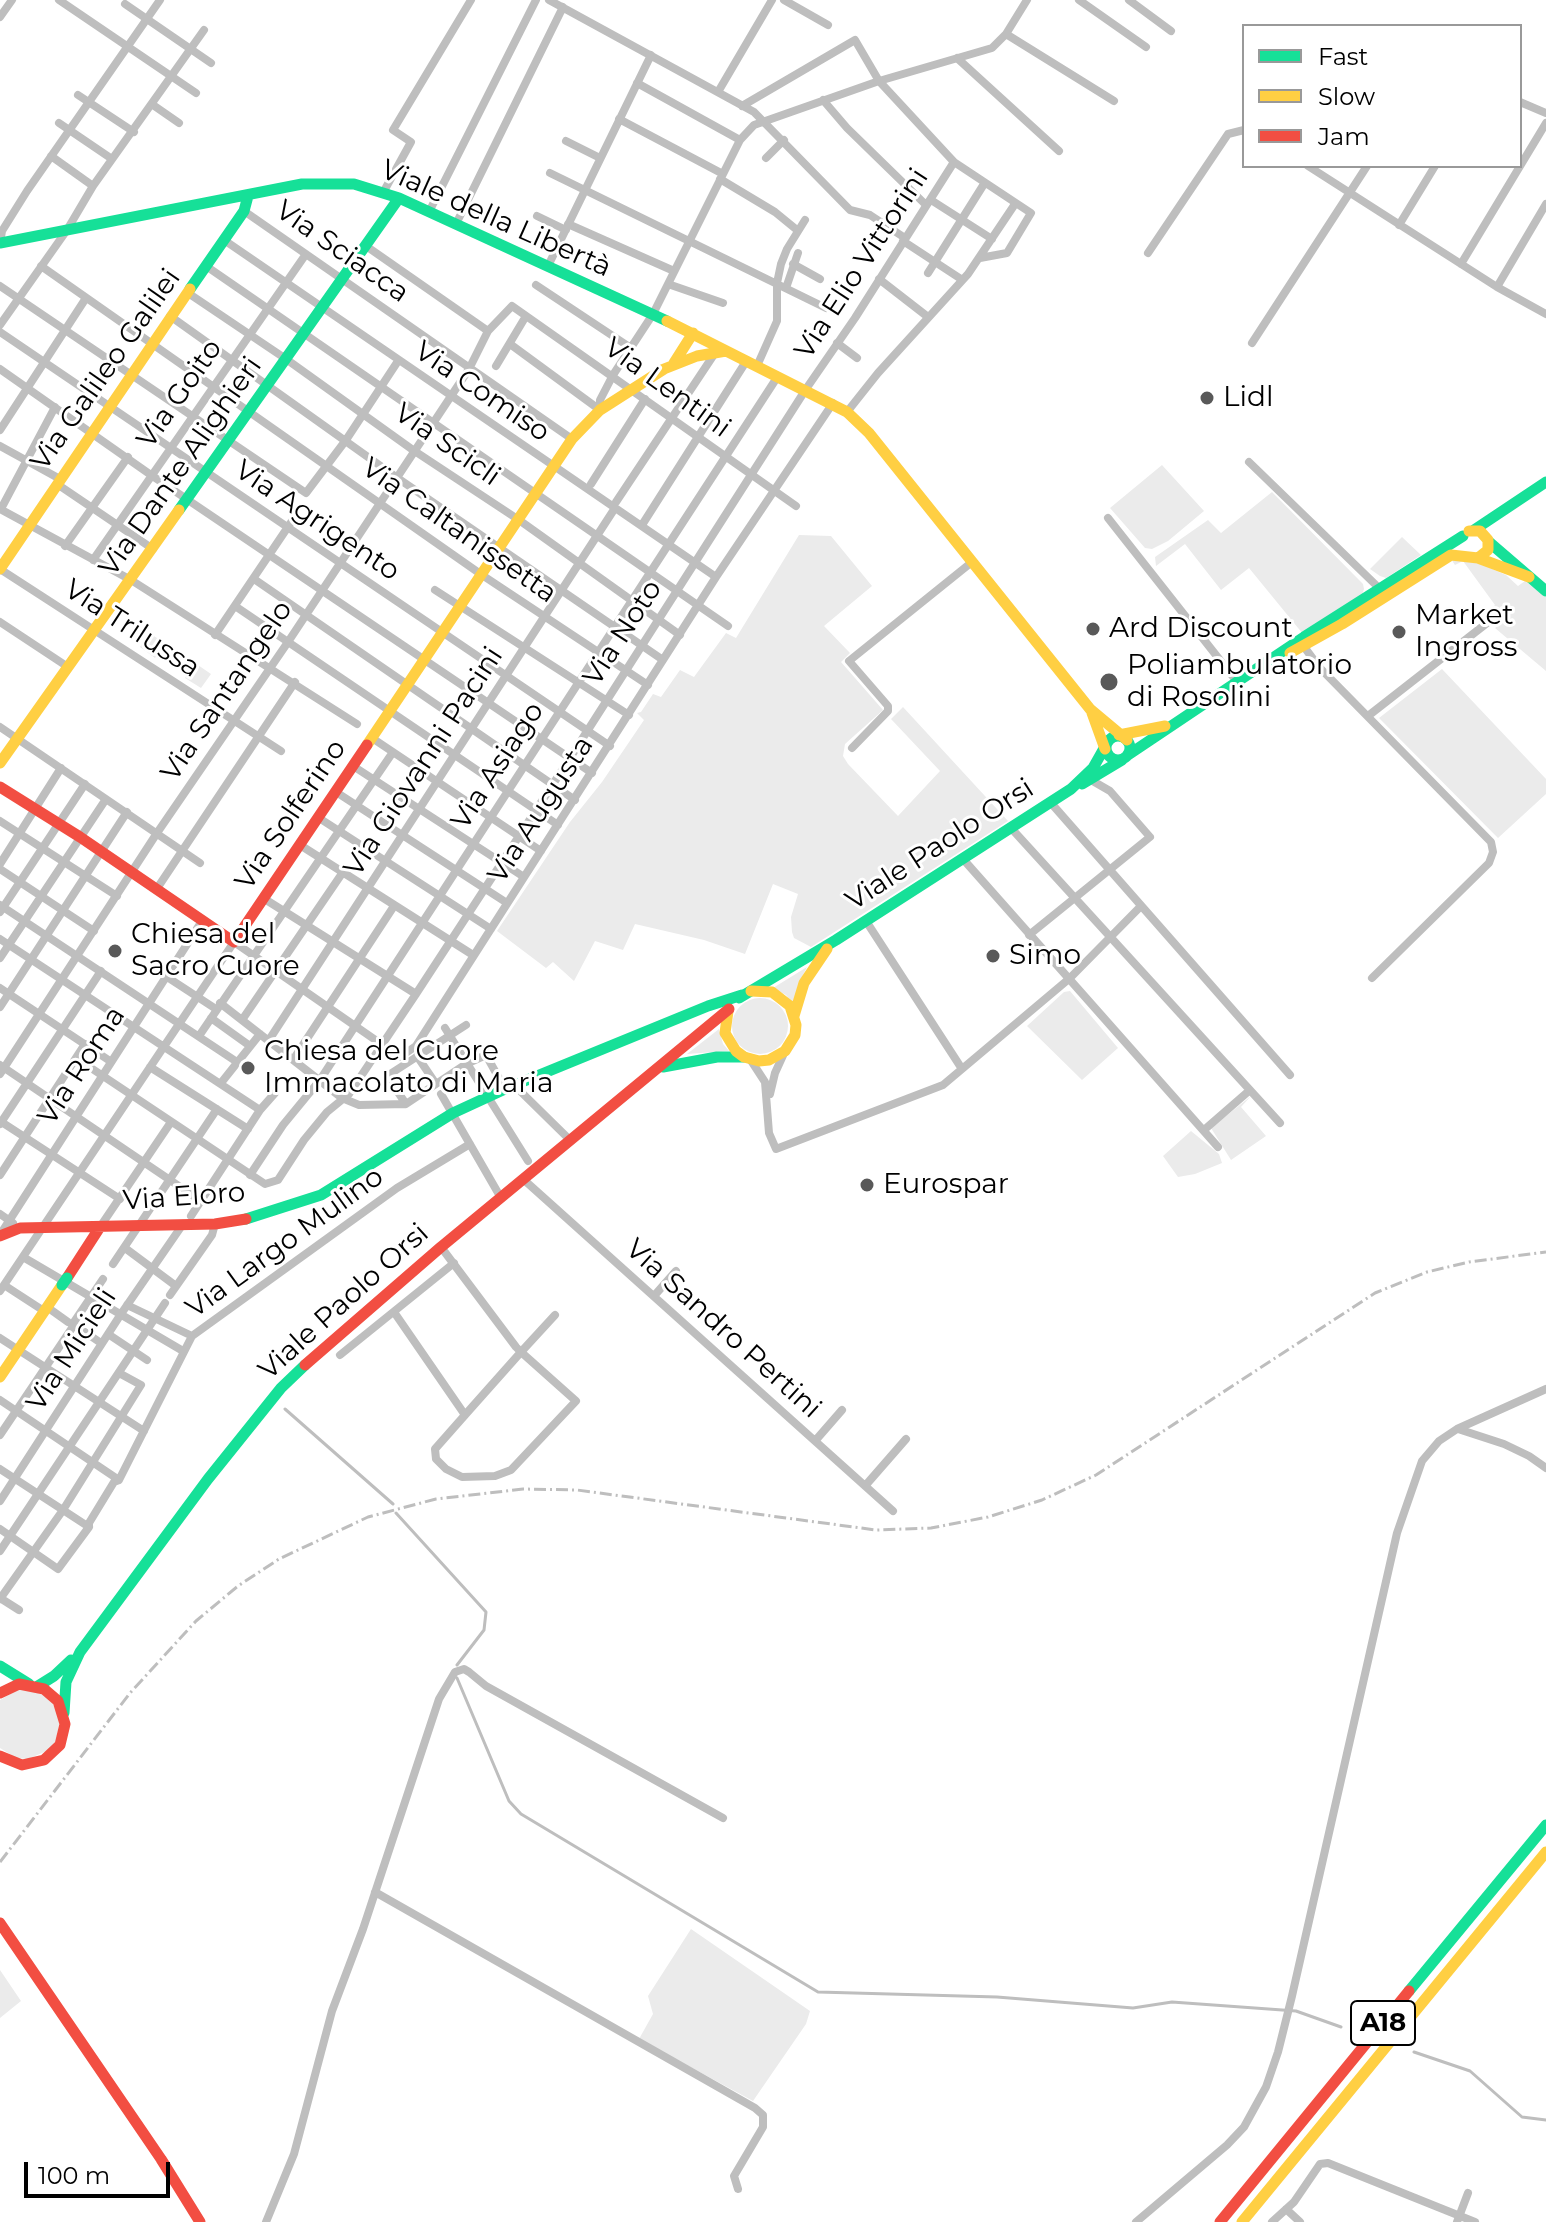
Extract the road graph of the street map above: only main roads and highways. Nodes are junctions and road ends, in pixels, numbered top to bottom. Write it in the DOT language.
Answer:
graph roads {
  1 [pos="248,196"];
  2 [pos="399,198"];
  3 [pos="0,243"];
  4 [pos="693,333"];
  5 [pos="721,351"];
  6 [pos="674,363"];
  7 [pos="1546,482"];
  8 [pos="1513,504"];
  9 [pos="1468,533"];
  10 [pos="1489,541"];
  11 [pos="1473,557"];
  12 [pos="0,569"];
  13 [pos="1529,577"];
  14 [pos="1546,591"];
  15 [pos="1301,643"];
  16 [pos="1090,709"];
  17 [pos="1180,720"];
  18 [pos="1120,735"];
  19 [pos="1106,748"];
  20 [pos="1126,756"];
  21 [pos="0,763"];
  22 [pos="0,787"];
  23 [pos="1071,789"];
  24 [pos="836,940"];
  25 [pos="747,993"];
  26 [pos="708,1006"];
  27 [pos="724,1016"];
  28 [pos="794,1016"];
  29 [pos="747,1058"];
  30 [pos="655,1070"];
  31 [pos="100,1227"];
  32 [pos="0,1236"];
  33 [pos="0,1377"];
  34 [pos="80,1652"];
  35 [pos="0,1666"];
  36 [pos="34,1685"];
  37 [pos="0,1693"];
  38 [pos="64,1713"];
  39 [pos="0,1756"];
  40 [pos="6,1764"];
  41 [pos="1546,1825"];
  42 [pos="1546,1852"];
  43 [pos="0,1923"];
  44 [pos="200,2222"];
  45 [pos="1220,2222"];
  46 [pos="1242,2222"];
  1 -- 2 [label="main road, Viale della Libertà"];
  1 -- 3 [label="main road, Viale della Libertà"];
  1 -- 12 [label="main road, Via Galileo Galilei"];
  2 -- 4 [label="main road, Viale della Libertà"];
  2 -- 21 [label="main road, Via Dante Alighieri"];
  4 -- 5 [label="main road, Viale della Libertà"];
  4 -- 6 [label="main road"];
  5 -- 6 [label="main road, Via Solferino"];
  5 -- 16 [label="main road, Viale della Libertà"];
  6 -- 22 [label="main road, Via Solferino"];
  7 -- 8 [label="main road"];
  8 -- 9 [label="main road"];
  8 -- 10 [label="main road"];
  9 -- 10 [label="main road"];
  9 -- 11 [label="main road"];
  9 -- 15 [label="main road"];
  10 -- 11 [label="main road"];
  10 -- 13 [label="main road"];
  11 -- 13 [label="main road"];
  11 -- 15 [label="main road"];
  13 -- 14 [label="main road"];
  15 -- 17 [label="main road"];
  16 -- 18 [label="main road"];
  16 -- 19 [label="main road"];
  17 -- 18 [label="main road"];
  17 -- 20 [label="main road"];
  18 -- 19 [label="main road"];
  18 -- 20 [label="main road"];
  19 -- 20 [label="main road"];
  19 -- 23 [label="main road"];
  20 -- 23 [label="main road"];
  23 -- 24 [label="main road, Viale Paolo Orsi"];
  24 -- 25 [label="main road, Viale Paolo Orsi"];
  24 -- 28 [label="main road"];
  25 -- 26 [label="main road, Via Eloro"];
  25 -- 27 [label="main road"];
  25 -- 28 [label="main road"];
  26 -- 27 [label="main road"];
  26 -- 31 [label="main road, Via Eloro"];
  27 -- 29 [label="main road"];
  27 -- 30 [label="main road, Viale Paolo Orsi"];
  28 -- 29 [label="main road"];
  29 -- 30 [label="main road"];
  30 -- 34 [label="main road, Viale Paolo Orsi"];
  31 -- 32 [label="main road, Via Eloro"];
  31 -- 33 [label="main road"];
  34 -- 36 [label="main road"];
  34 -- 38 [label="main road"];
  35 -- 36 [label="main road"];
  36 -- 37 [label="main road"];
  36 -- 38 [label="main road"];
  38 -- 40 [label="main road"];
  39 -- 40 [label="main road"];
  41 -- 45 [label="main road, A18"];
  42 -- 46 [label="main road, A18"];
  43 -- 44 [label="main road"];
}
